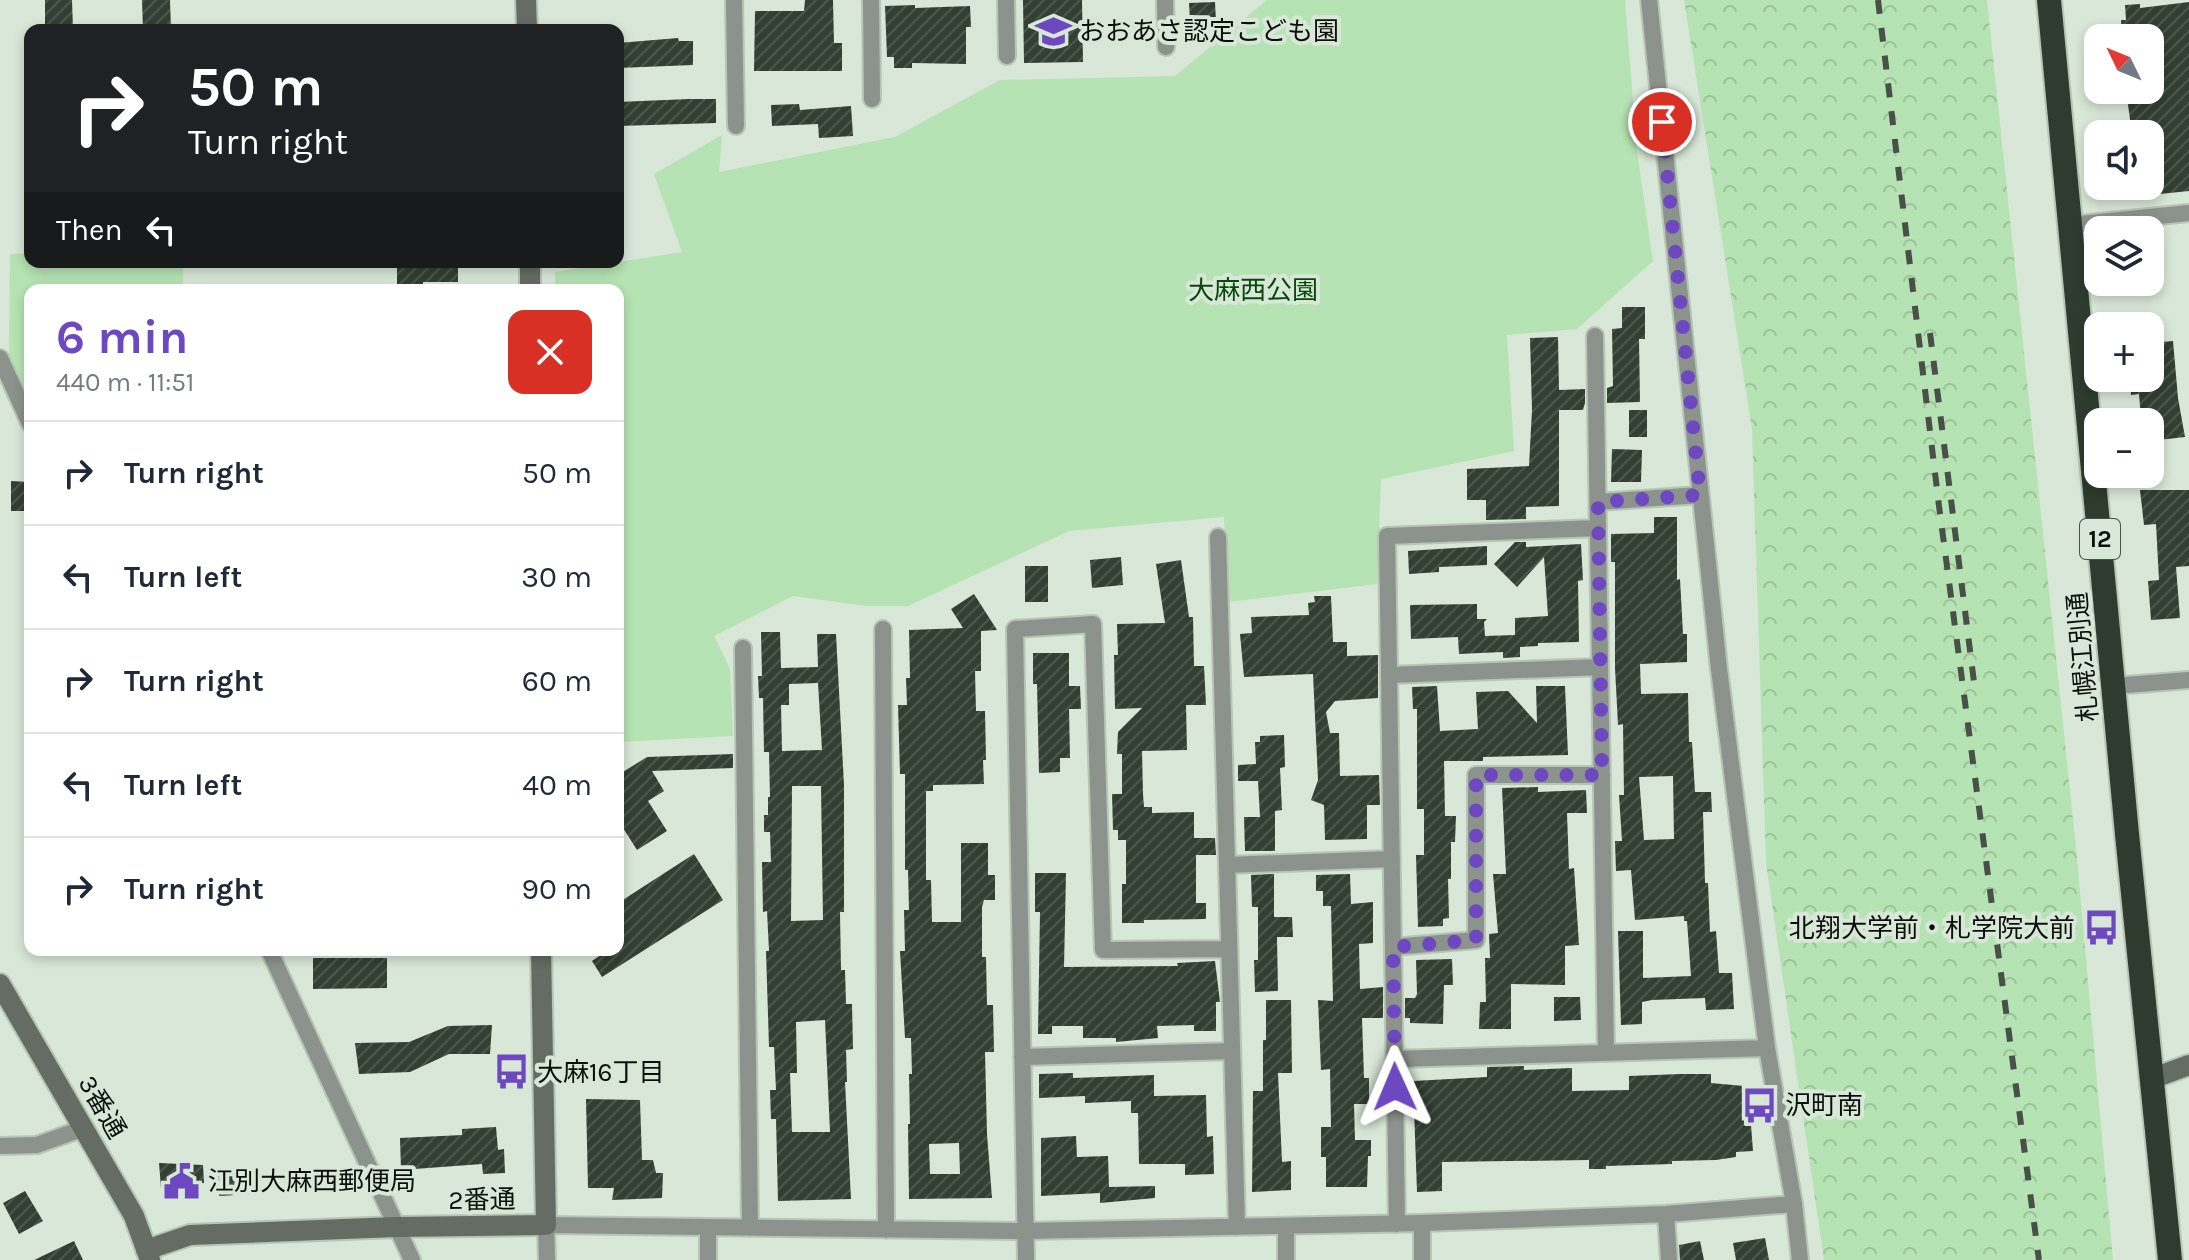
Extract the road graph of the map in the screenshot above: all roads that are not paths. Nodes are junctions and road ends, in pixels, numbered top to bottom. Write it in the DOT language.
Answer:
graph roads {
  1 [pos="526,0"];
  2 [pos="734,0"];
  3 [pos="871,0"];
  4 [pos="1006,0"];
  5 [pos="1165,0"];
  6 [pos="1649,0"];
  7 [pos="2049,0"];
  8 [pos="527,24"];
  9 [pos="1166,47"];
  10 [pos="1007,56"];
  11 [pos="872,99"];
  12 [pos="736,126"];
  13 [pos="2189,213"];
  14 [pos="2070,225"];
  15 [pos="1595,336"];
  16 [pos="0,358"];
  17 [pos="24,411"];
  18 [pos="1700,495"];
  19 [pos="1598,502"];
  20 [pos="1598,528"];
  21 [pos="1218,537"];
  22 [pos="883,629"];
  23 [pos="743,648"];
  24 [pos="1600,667"];
  25 [pos="1389,675"];
  26 [pos="2189,680"];
  27 [pos="2114,686"];
  28 [pos="1602,775"];
  29 [pos="1392,859"];
  30 [pos="1227,865"];
  31 [pos="1393,947"];
  32 [pos="1229,949"];
  33 [pos="272,956"];
  34 [pos="541,956"];
  35 [pos="0,984"];
  36 [pos="1767,1048"];
  37 [pos="1232,1051"];
  38 [pos="1606,1053"];
  39 [pos="1022,1057"];
  40 [pos="1395,1059"];
  41 [pos="2189,1065"];
  42 [pos="2151,1079"];
  43 [pos="84,1128"];
  44 [pos="0,1146"];
  45 [pos="1794,1204"];
  46 [pos="1666,1214"];
  47 [pos="1422,1223"];
  48 [pos="1397,1224"];
  49 [pos="546,1225"];
  50 [pos="1286,1226"];
  51 [pos="396,1227"];
  52 [pos="1237,1227"];
  53 [pos="708,1228"];
  54 [pos="750,1228"];
  55 [pos="886,1230"];
  56 [pos="1025,1231"];
  57 [pos="148,1255"];
  58 [pos="412,1260"];
  59 [pos="547,1260"];
  60 [pos="708,1260"];
  61 [pos="1026,1260"];
  62 [pos="1286,1260"];
  63 [pos="1422,1260"];
  64 [pos="1669,1260"];
  65 [pos="1800,1260"];
  66 [pos="2170,1260"];
  1 -- 8 [label="street"];
  2 -- 12 [label="street"];
  3 -- 11 [label="street"];
  4 -- 10 [label="street"];
  5 -- 9 [label="street"];
  6 -- 18 [label="street"];
  7 -- 14 [label="highway, 札幌江別通 / 12"];
  13 -- 14 [label="street"];
  14 -- 27 [label="highway, 札幌江別通 / 12"];
  15 -- 19 [label="street"];
  16 -- 17 [label="street"];
  18 -- 19 [label="street"];
  18 -- 36 [label="street"];
  19 -- 20 [label="street"];
  20 -- 24 [label="street"];
  20 -- 25 [label="street"];
  21 -- 30 [label="street"];
  22 -- 55 [label="street"];
  23 -- 54 [label="street"];
  24 -- 25 [label="street"];
  24 -- 28 [label="street"];
  25 -- 29 [label="street"];
  26 -- 27 [label="street"];
  27 -- 42 [label="highway, 札幌江別通 / 12"];
  28 -- 31 [label="street"];
  28 -- 38 [label="street"];
  29 -- 30 [label="street"];
  29 -- 31 [label="street"];
  30 -- 32 [label="street"];
  31 -- 40 [label="street"];
  32 -- 37 [label="street"];
  32 -- 39 [label="street"];
  33 -- 51 [label="street"];
  34 -- 49 [label="street, 2番通"];
  35 -- 43 [label="street, 3番通"];
  36 -- 38 [label="street"];
  36 -- 45 [label="street"];
  37 -- 39 [label="street"];
  37 -- 52 [label="street"];
  38 -- 40 [label="street"];
  39 -- 56 [label="street"];
  40 -- 48 [label="street"];
  41 -- 42 [label="street"];
  42 -- 66 [label="highway, 札幌江別通 / 12"];
  43 -- 44 [label="street"];
  43 -- 57 [label="street, 3番通"];
  45 -- 46 [label="street"];
  45 -- 65 [label="street"];
  46 -- 47 [label="street"];
  46 -- 64 [label="street"];
  47 -- 48 [label="street"];
  47 -- 63 [label="street"];
  48 -- 50 [label="street"];
  49 -- 51 [label="street, 2番通"];
  49 -- 53 [label="street"];
  49 -- 59 [label="street"];
  50 -- 52 [label="street"];
  50 -- 62 [label="street"];
  51 -- 57 [label="street, 2番通"];
  51 -- 58 [label="street"];
  52 -- 56 [label="street"];
  53 -- 54 [label="street"];
  53 -- 60 [label="street"];
  54 -- 55 [label="street"];
  55 -- 56 [label="street"];
  56 -- 61 [label="street"];
}
